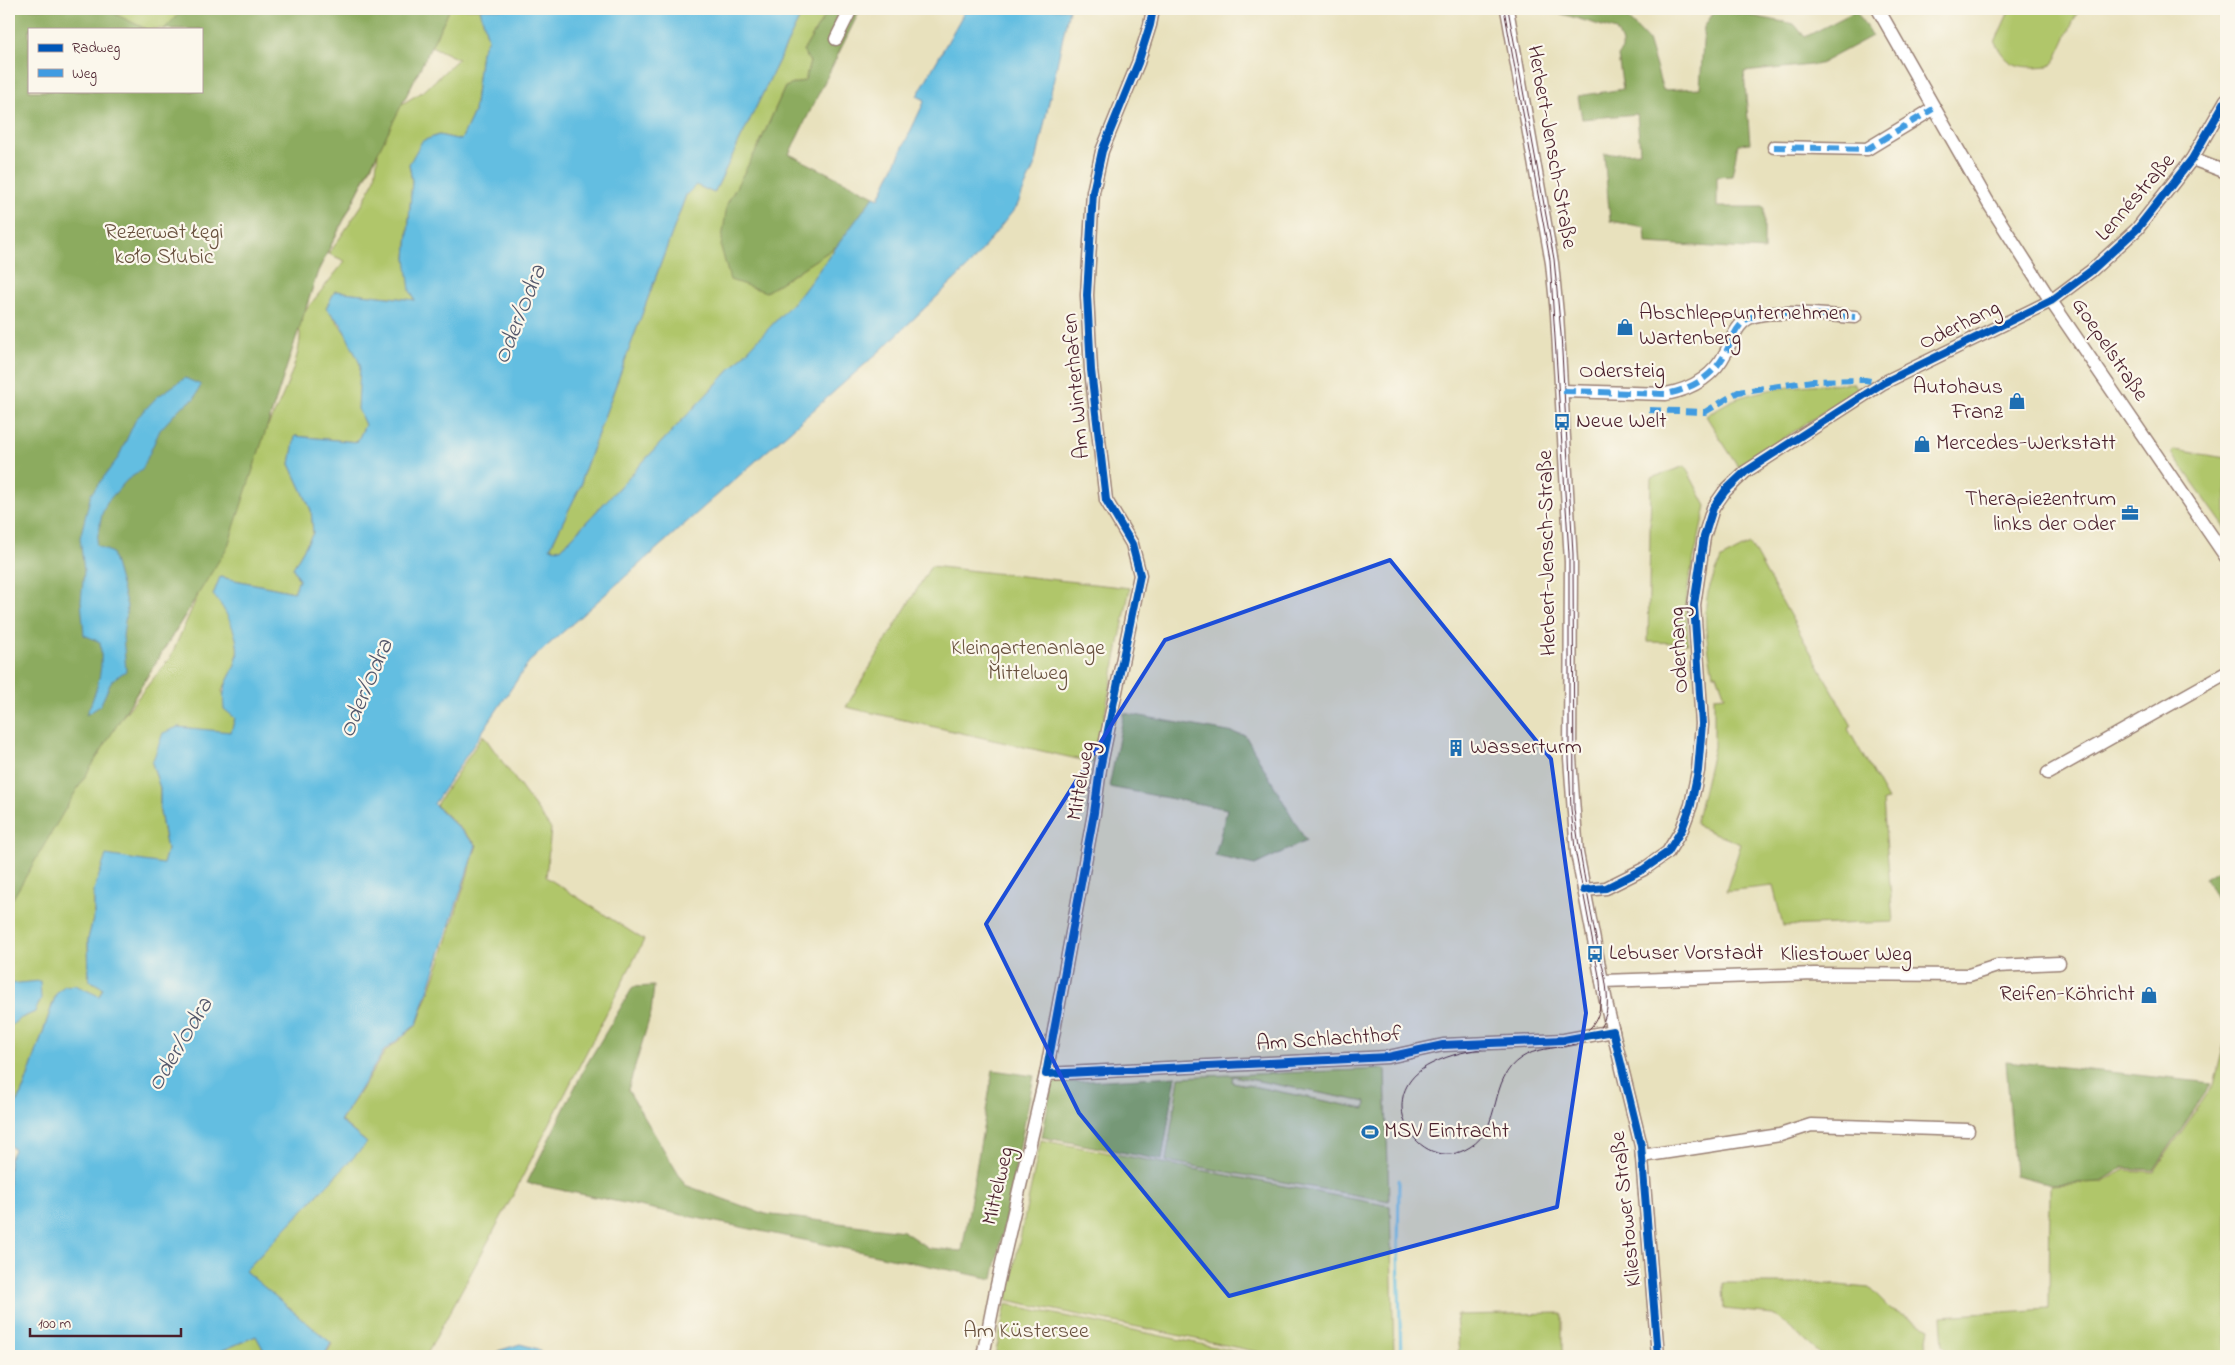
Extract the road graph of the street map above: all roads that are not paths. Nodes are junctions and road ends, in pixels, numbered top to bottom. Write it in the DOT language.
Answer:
graph roads {
  1 [pos="851,9"];
  2 [pos="1152,9"];
  3 [pos="1506,9"];
  4 [pos="1878,9"];
  5 [pos="836,38"];
  6 [pos="2226,100"];
  7 [pos="1933,109"];
  8 [pos="1774,147"];
  9 [pos="2192,159"];
  10 [pos="2226,172"];
  11 [pos="2052,301"];
  12 [pos="1856,317"];
  13 [pos="1563,391"];
  14 [pos="1106,500"];
  15 [pos="2226,557"];
  16 [pos="2226,673"];
  17 [pos="2048,773"];
  18 [pos="1584,890"];
  19 [pos="2059,963"];
  20 [pos="1602,981"];
  21 [pos="1613,1030"];
  22 [pos="1046,1074"];
  23 [pos="1968,1130"];
  24 [pos="1642,1156"];
  25 [pos="983,1356"];
  26 [pos="1658,1356"];
  1 -- 5 [label="street"];
  2 -- 14 [label="street, Am Winterhafen"];
  3 -- 13 [label="street, Herbert-Jensch-Straße"];
  4 -- 7 [label="street, Goepelstraße"];
  6 -- 9 [label="street, Lennéstraße"];
  7 -- 8 [label="street"];
  7 -- 11 [label="street, Goepelstraße"];
  9 -- 10 [label="street"];
  9 -- 11 [label="street, Lennéstraße"];
  11 -- 15 [label="street, Goepelstraße"];
  11 -- 18 [label="street, Oderhang"];
  12 -- 13 [label="street, Odersteig"];
  13 -- 18 [label="street, Herbert-Jensch-Straße"];
  14 -- 22 [label="street, Mittelweg"];
  16 -- 17 [label="street"];
  18 -- 20 [label="street, Kliestower Straße"];
  19 -- 20 [label="street, Kliestower Weg"];
  20 -- 21 [label="street, Kliestower Straße"];
  21 -- 22 [label="street, Am Schlachthof"];
  21 -- 24 [label="street, Kliestower Straße"];
  22 -- 25 [label="street, Mittelweg"];
  23 -- 24 [label="street"];
  24 -- 26 [label="street, Kliestower Straße"];
}
